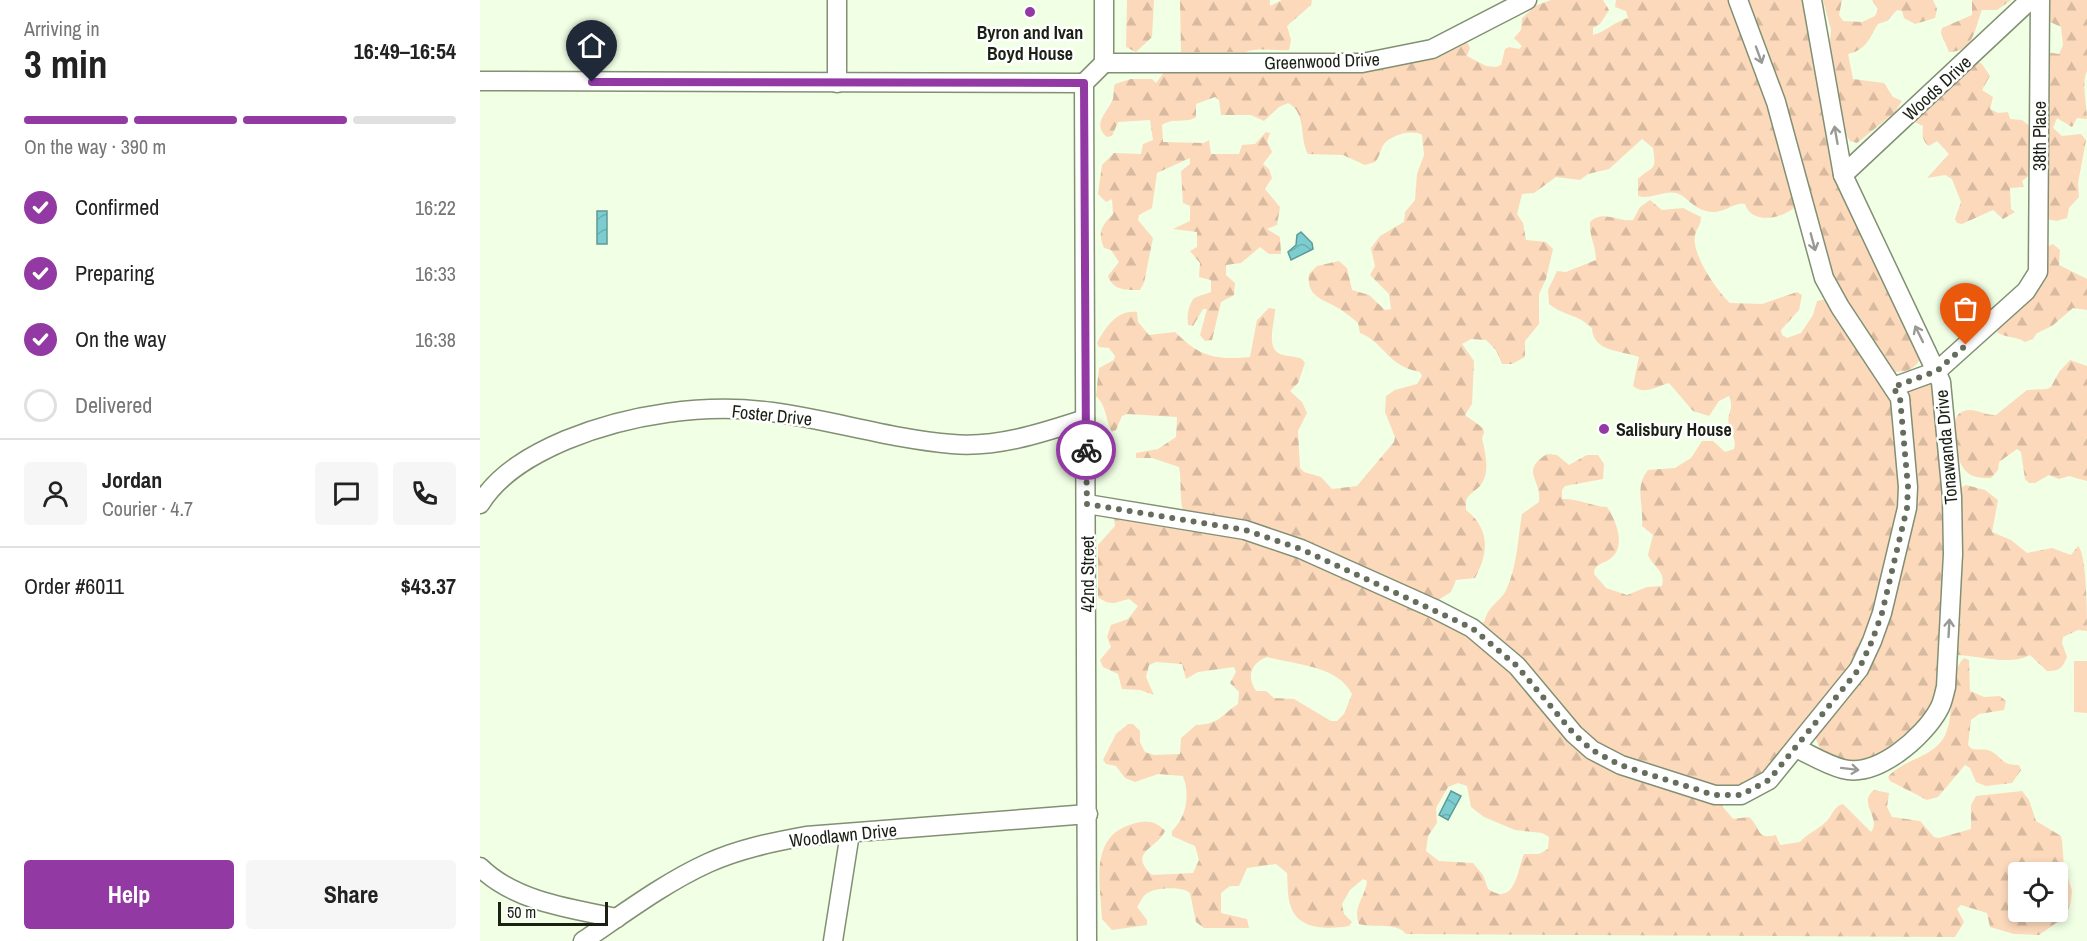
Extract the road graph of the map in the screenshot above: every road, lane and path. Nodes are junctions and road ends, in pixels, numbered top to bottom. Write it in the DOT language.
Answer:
graph roads {
  1 [pos="837,0"];
  2 [pos="1104,0"];
  3 [pos="1527,0"];
  4 [pos="1738,0"];
  5 [pos="1812,0"];
  6 [pos="2030,0"];
  7 [pos="2040,0"];
  8 [pos="1104,63"];
  9 [pos="480,81"];
  10 [pos="837,83"];
  11 [pos="1084,83"];
  12 [pos="1844,175"];
  13 [pos="1937,371"];
  14 [pos="1893,387"];
  15 [pos="1085,419"];
  16 [pos="480,504"];
  17 [pos="1087,504"];
  18 [pos="1796,748"];
  19 [pos="1088,814"];
  20 [pos="850,833"];
  21 [pos="480,867"];
  22 [pos="616,918"];
  23 [pos="583,941"];
  24 [pos="833,941"];
  25 [pos="1088,941"];
  1 -- 10 [label="street"];
  2 -- 8 [label="street"];
  3 -- 8 [label="street, Greenwood Drive"];
  4 -- 14 [label="street, one-way"];
  12 -- 5 [label="street, Tonawanda Drive, one-way"];
  6 -- 12 [label="street, Woods Drive"];
  7 -- 13 [label="street, 38th Place"];
  8 -- 11 [label="street"];
  9 -- 10 [label="street"];
  10 -- 11 [label="street"];
  11 -- 15 [label="street, 42nd Street"];
  13 -- 12 [label="street, Tonawanda Drive, one-way"];
  13 -- 14 [label="street"];
  18 -- 13 [label="street, Tonawanda Drive, one-way"];
  14 -- 18 [label="street"];
  15 -- 16 [label="street, Foster Drive"];
  15 -- 17 [label="street, 42nd Street"];
  17 -- 18 [label="street"];
  17 -- 19 [label="street, 42nd Street"];
  19 -- 20 [label="street, Woodlawn Drive"];
  19 -- 25 [label="street, 42nd Street"];
  20 -- 22 [label="street, Woodlawn Drive"];
  20 -- 24 [label="street"];
  21 -- 22 [label="street"];
  22 -- 23 [label="street, Woodlawn Drive"];
}
